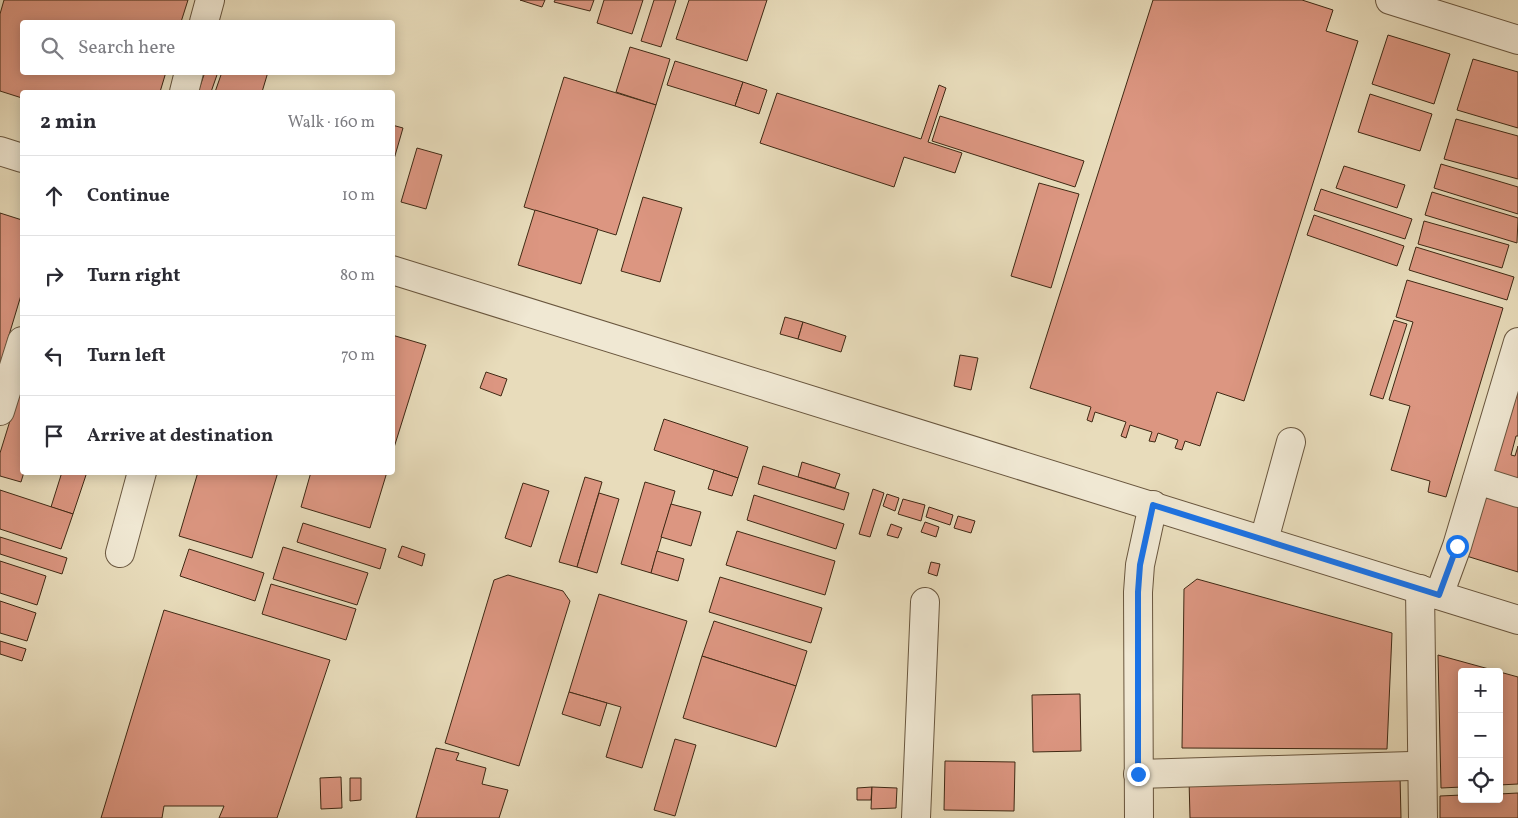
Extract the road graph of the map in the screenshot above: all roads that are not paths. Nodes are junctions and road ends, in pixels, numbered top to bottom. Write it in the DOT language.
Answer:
graph roads {
  1 [pos="210,0"];
  2 [pos="1390,0"];
  3 [pos="205,20"];
  4 [pos="1518,40"];
  5 [pos="188,75"];
  6 [pos="184,90"];
  7 [pos="0,150"];
  8 [pos="20,157"];
  9 [pos="395,271"];
  10 [pos="1518,342"];
  11 [pos="20,347"];
  12 [pos="0,411"];
  13 [pos="1291,442"];
  14 [pos="141,475"];
  15 [pos="1477,480"];
  16 [pos="1518,493"];
  17 [pos="1153,505"];
  18 [pos="1264,540"];
  19 [pos="120,553"];
  20 [pos="1429,592"];
  21 [pos="925,602"];
  22 [pos="1518,620"];
  23 [pos="1410,766"];
  24 [pos="1138,774"];
  25 [pos="916,818"];
  26 [pos="1139,818"];
  27 [pos="1423,818"];
  1 -- 3 [label="street"];
  2 -- 4 [label="street"];
  5 -- 6 [label="street"];
  7 -- 8 [label="street"];
  9 -- 17 [label="street"];
  10 -- 15 [label="street"];
  11 -- 12 [label="street"];
  13 -- 18 [label="street"];
  14 -- 19 [label="street"];
  15 -- 16 [label="street"];
  15 -- 20 [label="street"];
  17 -- 18 [label="street"];
  17 -- 24 [label="street"];
  18 -- 20 [label="street"];
  20 -- 22 [label="street"];
  20 -- 27 [label="street"];
  21 -- 25 [label="street"];
  23 -- 24 [label="street"];
  24 -- 26 [label="street"];
}
